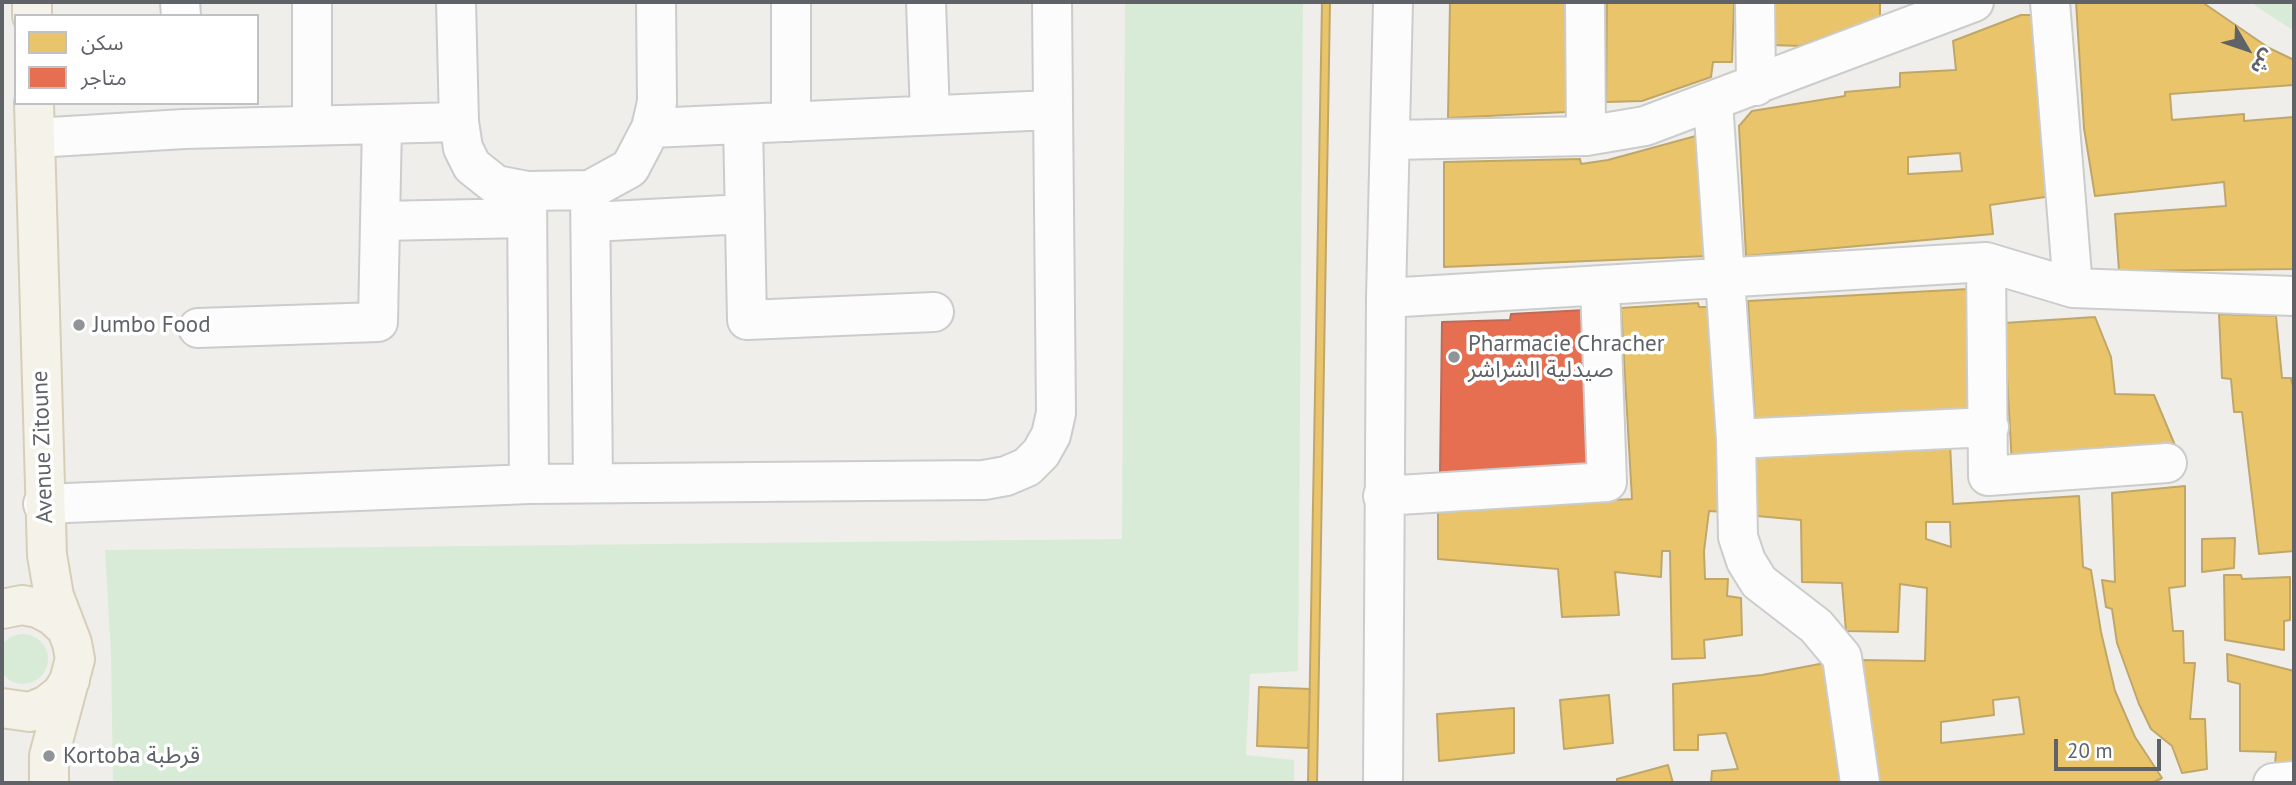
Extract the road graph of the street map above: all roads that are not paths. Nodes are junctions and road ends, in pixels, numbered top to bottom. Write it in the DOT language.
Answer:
graph roads {
  1 [pos="312,2"];
  2 [pos="456,2"];
  3 [pos="656,2"];
  4 [pos="791,2"];
  5 [pos="926,2"];
  6 [pos="1052,2"];
  7 [pos="1393,2"];
  8 [pos="1585,2"];
  9 [pos="1755,2"];
  10 [pos="1974,2"];
  11 [pos="2050,2"];
  12 [pos="1756,86"];
  13 [pos="1713,102"];
  14 [pos="1051,110"];
  15 [pos="930,115"];
  16 [pos="184,116"];
  17 [pos="34,120"];
  18 [pos="459,122"];
  19 [pos="791,122"];
  20 [pos="382,124"];
  21 [pos="743,124"];
  22 [pos="312,125"];
  23 [pos="651,128"];
  24 [pos="1586,136"];
  25 [pos="1392,140"];
  26 [pos="527,204"];
  27 [pos="590,206"];
  28 [pos="745,214"];
  29 [pos="380,220"];
  30 [pos="1986,262"];
  31 [pos="1724,279"];
  32 [pos="1600,286"];
  33 [pos="2073,288"];
  34 [pos="2294,296"];
  35 [pos="1386,298"];
  36 [pos="934,312"];
  37 [pos="198,328"];
  38 [pos="1989,426"];
  39 [pos="1736,439"];
  40 [pos="2167,463"];
  41 [pos="593,483"];
  42 [pos="529,484"];
  43 [pos="1383,496"];
  44 [pos="43,504"];
  45 [pos="2,609"];
  46 [pos="65,627"];
  47 [pos="71,678"];
  48 [pos="2,708"];
  49 [pos="2294,782"];
  50 [pos="49,783"];
  51 [pos="1383,783"];
  52 [pos="1860,783"];
  53 [pos="2273,783"];
  1 -- 22 [label="street"];
  2 -- 18 [label="street"];
  3 -- 23 [label="street"];
  4 -- 19 [label="street"];
  5 -- 15 [label="street"];
  6 -- 14 [label="street"];
  7 -- 25 [label="street"];
  8 -- 24 [label="street"];
  9 -- 12 [label="street"];
  10 -- 12 [label="street"];
  11 -- 33 [label="street"];
  12 -- 13 [label="street"];
  13 -- 24 [label="street"];
  13 -- 31 [label="street"];
  14 -- 15 [label="street"];
  14 -- 41 [label="street"];
  15 -- 19 [label="street"];
  16 -- 17 [label="street"];
  16 -- 22 [label="street"];
  17 -- 44 [label="main road, Avenue Zitoune"];
  18 -- 20 [label="street"];
  18 -- 26 [label="street"];
  19 -- 21 [label="street"];
  20 -- 22 [label="street"];
  20 -- 29 [label="street"];
  21 -- 23 [label="street"];
  21 -- 28 [label="street"];
  23 -- 27 [label="street"];
  24 -- 25 [label="street"];
  25 -- 35 [label="street"];
  26 -- 27 [label="street"];
  26 -- 29 [label="street"];
  26 -- 42 [label="street"];
  27 -- 28 [label="street"];
  27 -- 41 [label="street"];
  28 -- 36 [label="street"];
  29 -- 37 [label="street"];
  30 -- 31 [label="street"];
  30 -- 33 [label="street"];
  30 -- 38 [label="street"];
  31 -- 32 [label="street"];
  31 -- 39 [label="street"];
  32 -- 35 [label="street"];
  32 -- 43 [label="street"];
  33 -- 34 [label="street"];
  35 -- 43 [label="street"];
  38 -- 39 [label="street"];
  38 -- 40 [label="street"];
  39 -- 52 [label="street"];
  41 -- 42 [label="street"];
  42 -- 44 [label="street"];
  43 -- 51 [label="street"];
  44 -- 46 [label="main road, Avenue Zitoune"];
  45 -- 46 [label="main road"];
  46 -- 47 [label="main road, Avenue Zitoune"];
  47 -- 48 [label="main road"];
  47 -- 50 [label="main road, Avenue Zitoune"];
  49 -- 53 [label="street"];
}
